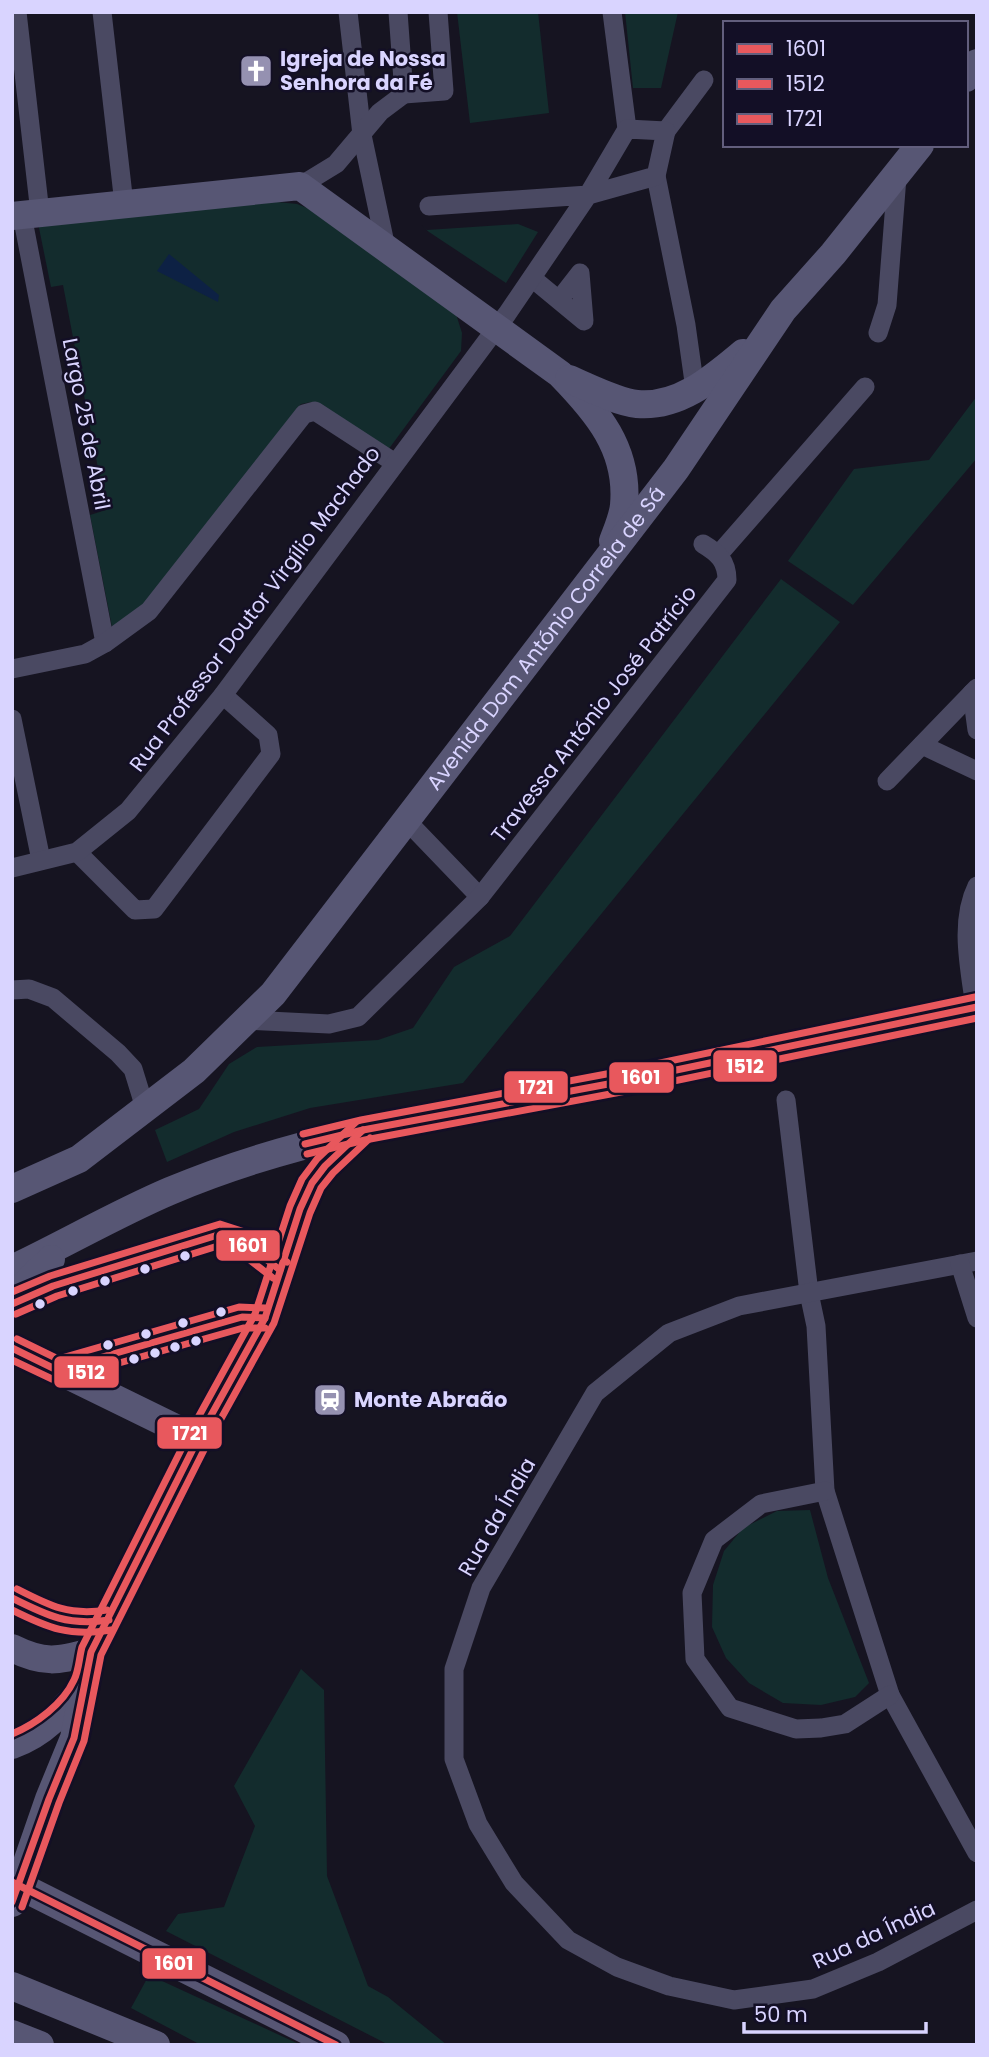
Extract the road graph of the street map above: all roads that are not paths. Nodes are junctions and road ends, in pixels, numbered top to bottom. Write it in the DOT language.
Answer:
graph roads {
  1 [pos="17,12"];
  2 [pos="102,12"];
  3 [pos="348,12"];
  4 [pos="398,12"];
  5 [pos="438,12"];
  6 [pos="612,12"];
  7 [pos="704,80"];
  8 [pos="404,94"];
  9 [pos="626,129"];
  10 [pos="666,131"];
  11 [pos="362,135"];
  12 [pos="919,147"];
  13 [pos="656,176"];
  14 [pos="897,177"];
  15 [pos="300,186"];
  16 [pos="589,195"];
  17 [pos="124,204"];
  18 [pos="429,206"];
  19 [pos="25,214"];
  20 [pos="386,248"];
  21 [pos="532,278"];
  22 [pos="559,300"];
  23 [pos="783,310"];
  24 [pos="496,328"];
  25 [pos="877,333"];
  26 [pos="560,374"];
  27 [pos="866,387"];
  28 [pos="695,388"];
  29 [pos="394,463"];
  30 [pos="608,557"];
  31 [pos="106,643"];
  32 [pos="12,669"];
  33 [pos="974,690"];
  34 [pos="223,695"];
  35 [pos="12,719"];
  36 [pos="977,730"];
  37 [pos="922,745"];
  38 [pos="977,771"];
  39 [pos="887,781"];
  40 [pos="406,820"];
  41 [pos="77,852"];
  42 [pos="41,860"];
  43 [pos="12,868"];
  44 [pos="977,886"];
  45 [pos="480,897"];
  46 [pos="21,989"];
  47 [pos="976,1007"];
  48 [pos="246,1020"];
  49 [pos="619,1082"];
  50 [pos="786,1101"];
  51 [pos="145,1108"];
  52 [pos="432,1118"];
  53 [pos="363,1130"];
  54 [pos="12,1189"];
  55 [pos="68,1243"];
  56 [pos="968,1262"];
  57 [pos="12,1269"];
  58 [pos="809,1293"];
  59 [pos="12,1297"];
  60 [pos="977,1318"];
  61 [pos="12,1348"];
  62 [pos="198,1439"];
  63 [pos="825,1491"];
  64 [pos="12,1598"];
  65 [pos="109,1620"];
  66 [pos="12,1648"];
  67 [pos="91,1652"];
  68 [pos="83,1685"];
  69 [pos="890,1695"];
  70 [pos="12,1745"];
  71 [pos="977,1853"];
  72 [pos="18,1877"];
  73 [pos="12,1903"];
  74 [pos="977,1910"];
  75 [pos="12,1986"];
  76 [pos="12,2034"];
  77 [pos="40,2045"];
  78 [pos="156,2045"];
  79 [pos="337,2045"];
  1 -- 19 [label="street, Largo 25 de Abril"];
  2 -- 17 [label="street"];
  3 -- 11 [label="street"];
  4 -- 8 [label="street"];
  5 -- 8 [label="street"];
  6 -- 9 [label="street"];
  7 -- 10 [label="street"];
  8 -- 11 [label="street"];
  9 -- 10 [label="street"];
  9 -- 16 [label="street, Rua Professor Doutor Virgílio Machado"];
  10 -- 13 [label="street"];
  11 -- 15 [label="street"];
  11 -- 20 [label="street"];
  12 -- 14 [label="street, Avenida Dom António Correia de Sá"];
  13 -- 16 [label="street"];
  13 -- 28 [label="street"];
  14 -- 23 [label="street, Avenida Dom António Correia de Sá"];
  14 -- 25 [label="street"];
  15 -- 17 [label="street"];
  15 -- 20 [label="street"];
  16 -- 18 [label="street"];
  16 -- 21 [label="street, Rua Professor Doutor Virgílio Machado"];
  17 -- 19 [label="street"];
  19 -- 31 [label="street, Largo 25 de Abril"];
  20 -- 24 [label="street"];
  21 -- 22 [label="street"];
  21 -- 24 [label="street, Rua Professor Doutor Virgílio Machado"];
  23 -- 28 [label="street"];
  23 -- 30 [label="street, Avenida Dom António Correia de Sá"];
  24 -- 26 [label="street"];
  24 -- 29 [label="street, Rua Professor Doutor Virgílio Machado"];
  26 -- 28 [label="street"];
  26 -- 30 [label="street"];
  27 -- 45 [label="street, Travessa António José Patrício"];
  29 -- 31 [label="street"];
  29 -- 34 [label="street, Rua Professor Doutor Virgílio Machado"];
  30 -- 40 [label="street, Avenida Dom António Correia de Sá"];
  31 -- 32 [label="street"];
  33 -- 36 [label="street"];
  33 -- 37 [label="street"];
  34 -- 41 [label="street, Rua Professor Doutor Virgílio Machado"];
  34 -- 41 [label="street"];
  35 -- 42 [label="street"];
  37 -- 38 [label="street"];
  37 -- 39 [label="street"];
  40 -- 45 [label="street"];
  40 -- 48 [label="street, Avenida Dom António Correia de Sá"];
  41 -- 42 [label="street, Rua Professor Doutor Virgílio Machado"];
  42 -- 43 [label="street, Rua Professor Doutor Virgílio Machado"];
  44 -- 47 [label="street"];
  45 -- 48 [label="street, Travessa António José Patrício"];
  46 -- 51 [label="street"];
  47 -- 49 [label="street"];
  48 -- 51 [label="street, Avenida Dom António Correia de Sá"];
  50 -- 58 [label="street"];
  51 -- 54 [label="street, Avenida Dom António Correia de Sá"];
  52 -- 53 [label="street"];
  53 -- 55 [label="street"];
  53 -- 62 [label="street"];
  55 -- 57 [label="street"];
  55 -- 59 [label="street"];
  56 -- 58 [label="street, Rua da Índia"];
  56 -- 60 [label="street"];
  58 -- 63 [label="street"];
  58 -- 74 [label="street, Rua da Índia"];
  61 -- 62 [label="street"];
  62 -- 65 [label="street"];
  63 -- 69 [label="street"];
  63 -- 69 [label="street"];
  64 -- 65 [label="street"];
  65 -- 67 [label="street"];
  66 -- 67 [label="street"];
  67 -- 68 [label="street"];
  68 -- 70 [label="street"];
  68 -- 72 [label="street"];
  69 -- 71 [label="street"];
  72 -- 73 [label="street, bridge"];
  72 -- 79 [label="street"];
  75 -- 78 [label="street"];
  76 -- 77 [label="street"];
}
